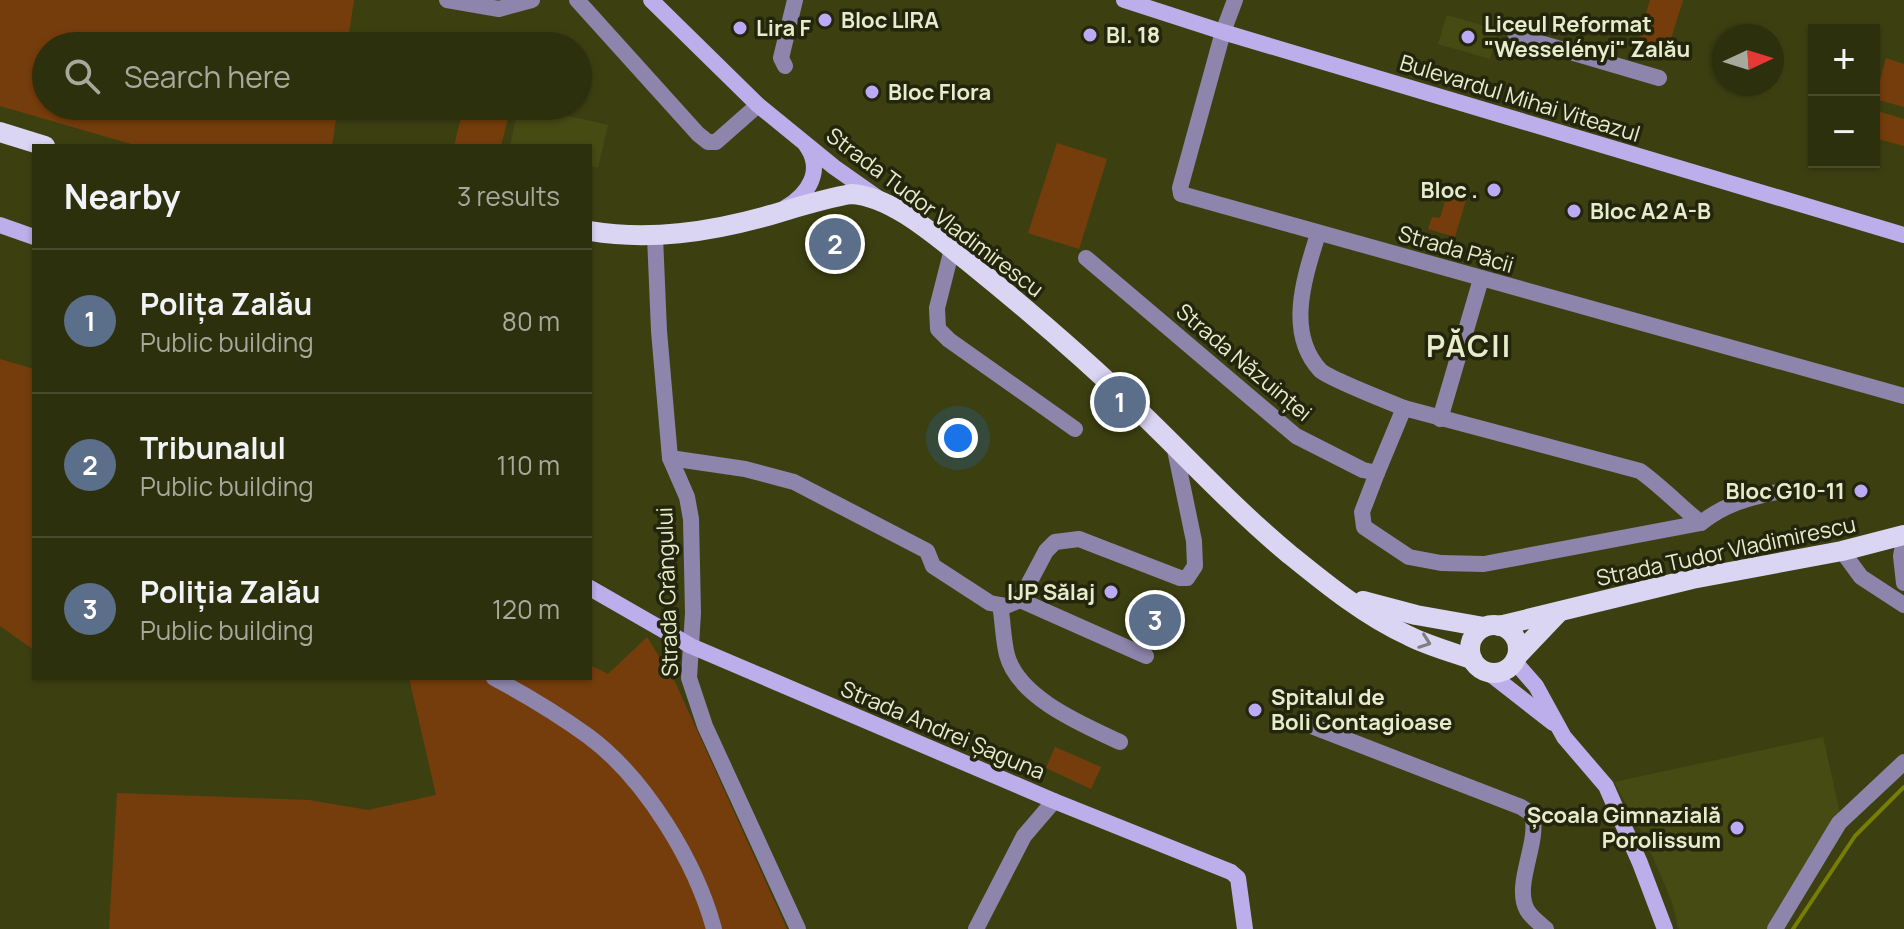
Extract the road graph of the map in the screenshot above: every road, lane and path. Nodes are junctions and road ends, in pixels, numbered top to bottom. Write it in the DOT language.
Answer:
graph roads {
  1 [pos="447,0"];
  2 [pos="532,0"];
  3 [pos="577,0"];
  4 [pos="651,0"];
  5 [pos="795,0"];
  6 [pos="1124,0"];
  7 [pos="1233,5"];
  8 [pos="1223,32"];
  9 [pos="1515,33"];
  10 [pos="785,66"];
  11 [pos="1659,78"];
  12 [pos="758,105"];
  13 [pos="0,132"];
  14 [pos="39,144"];
  15 [pos="805,144"];
  16 [pos="834,167"];
  17 [pos="816,201"];
  18 [pos="886,203"];
  19 [pos="769,215"];
  20 [pos="0,225"];
  21 [pos="592,231"];
  22 [pos="1318,234"];
  23 [pos="1904,235"];
  24 [pos="32,236"];
  25 [pos="655,236"];
  26 [pos="952,249"];
  27 [pos="1086,258"];
  28 [pos="1481,279"];
  29 [pos="1904,396"];
  30 [pos="1404,408"];
  31 [pos="1440,419"];
  32 [pos="1075,429"];
  33 [pos="1174,445"];
  34 [pos="670,458"];
  35 [pos="1377,473"];
  36 [pos="1777,492"];
  37 [pos="1701,523"];
  38 [pos="1904,538"];
  39 [pos="1842,551"];
  40 [pos="1904,583"];
  41 [pos="592,589"];
  42 [pos="1335,589"];
  43 [pos="1020,600"];
  44 [pos="1000,605"];
  45 [pos="1904,605"];
  46 [pos="1558,613"];
  47 [pos="1492,626"];
  48 [pos="691,646"];
  49 [pos="1146,656"];
  50 [pos="1516,658"];
  51 [pos="1472,659"];
  52 [pos="1489,673"];
  53 [pos="497,680"];
  54 [pos="1555,724"];
  55 [pos="1314,727"];
  56 [pos="1120,742"];
  57 [pos="1904,762"];
  58 [pos="1054,801"];
  59 [pos="714,929"];
  60 [pos="798,929"];
  61 [pos="976,929"];
  62 [pos="1245,929"];
  63 [pos="1546,929"];
  64 [pos="1665,929"];
  65 [pos="1775,929"];
  1 -- 2 [label="street"];
  3 -- 12 [label="street"];
  4 -- 12 [label="main road, Strada Tudor Vladimirescu"];
  5 -- 10 [label="street"];
  6 -- 8 [label="main road, Bulevardul Mihai Viteazul"];
  7 -- 8 [label="street, Strada Păcii"];
  8 -- 22 [label="street, Strada Păcii"];
  8 -- 23 [label="main road, Bulevardul Mihai Viteazul"];
  9 -- 11 [label="street"];
  12 -- 15 [label="main road, Strada Tudor Vladimirescu"];
  13 -- 14 [label="main road"];
  15 -- 16 [label="main road, Strada Tudor Vladimirescu"];
  15 -- 19 [label="main road"];
  16 -- 17 [label="main road"];
  16 -- 18 [label="main road, Strada Tudor Vladimirescu"];
  17 -- 18 [label="main road"];
  17 -- 19 [label="main road"];
  18 -- 26 [label="main road, Strada Tudor Vladimirescu"];
  19 -- 25 [label="main road"];
  20 -- 24 [label="main road"];
  21 -- 25 [label="main road"];
  22 -- 28 [label="street, Strada Păcii"];
  22 -- 30 [label="street"];
  25 -- 34 [label="street, Strada Crângului"];
  26 -- 32 [label="street"];
  26 -- 33 [label="main road, Strada Tudor Vladimirescu"];
  27 -- 35 [label="street, Strada Năzuinței"];
  28 -- 29 [label="street, Strada Păcii"];
  28 -- 31 [label="street"];
  30 -- 31 [label="street"];
  30 -- 35 [label="street"];
  31 -- 37 [label="street"];
  33 -- 42 [label="main road, Strada Tudor Vladimirescu"];
  33 -- 43 [label="street"];
  34 -- 44 [label="street"];
  34 -- 48 [label="street, Strada Crângului"];
  35 -- 37 [label="street"];
  36 -- 37 [label="street"];
  38 -- 39 [label="main road, Strada Tudor Vladimirescu"];
  38 -- 40 [label="street"];
  39 -- 45 [label="street"];
  39 -- 46 [label="main road, Strada Tudor Vladimirescu"];
  41 -- 48 [label="main road, Strada Andrei Șaguna"];
  42 -- 47 [label="main road, Strada Tudor Vladimirescu"];
  42 -- 51 [label="main road, Strada Tudor Vladimirescu, one-way"];
  43 -- 44 [label="street"];
  43 -- 49 [label="street"];
  44 -- 56 [label="street"];
  46 -- 47 [label="main road, Strada Tudor Vladimirescu"];
  46 -- 50 [label="main road"];
  47 -- 50 [label="main road"];
  47 -- 51 [label="main road"];
  48 -- 58 [label="main road, Strada Andrei Șaguna"];
  48 -- 60 [label="street, Strada Crângului"];
  50 -- 52 [label="main road"];
  50 -- 54 [label="main road"];
  51 -- 52 [label="main road"];
  52 -- 54 [label="main road"];
  53 -- 59 [label="street"];
  54 -- 64 [label="main road"];
  55 -- 63 [label="street"];
  57 -- 65 [label="street"];
  58 -- 61 [label="street"];
  58 -- 62 [label="main road, Strada Andrei Șaguna"];
}
